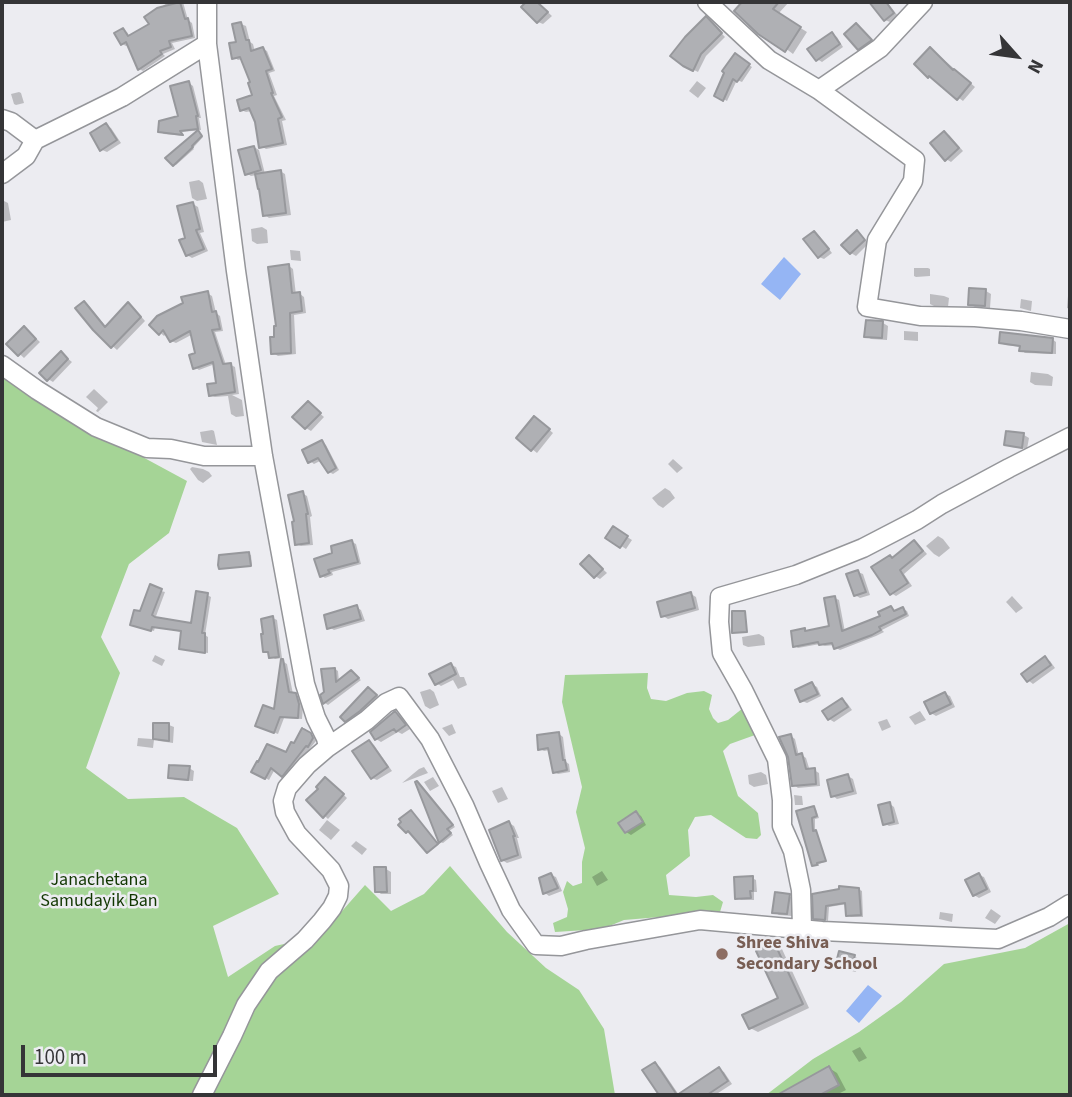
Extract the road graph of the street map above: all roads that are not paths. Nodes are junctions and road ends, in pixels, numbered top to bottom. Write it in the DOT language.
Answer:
graph roads {
  1 [pos="207,2"];
  2 [pos="707,2"];
  3 [pos="923,2"];
  4 [pos="207,44"];
  5 [pos="819,90"];
  6 [pos="2,120"];
  7 [pos="35,140"];
  8 [pos="2,174"];
  9 [pos="1070,329"];
  10 [pos="2,365"];
  11 [pos="1070,437"];
  12 [pos="263,456"];
  13 [pos="328,747"];
  14 [pos="1070,904"];
  15 [pos="802,928"];
  16 [pos="202,1095"];
  1 -- 4 [label="street"];
  2 -- 5 [label="street"];
  3 -- 5 [label="street"];
  4 -- 7 [label="street"];
  4 -- 12 [label="street"];
  5 -- 9 [label="street"];
  6 -- 7 [label="street"];
  7 -- 8 [label="street"];
  10 -- 12 [label="street"];
  11 -- 15 [label="street"];
  12 -- 13 [label="street"];
  13 -- 15 [label="street"];
  13 -- 16 [label="street"];
  14 -- 15 [label="street"];
}
